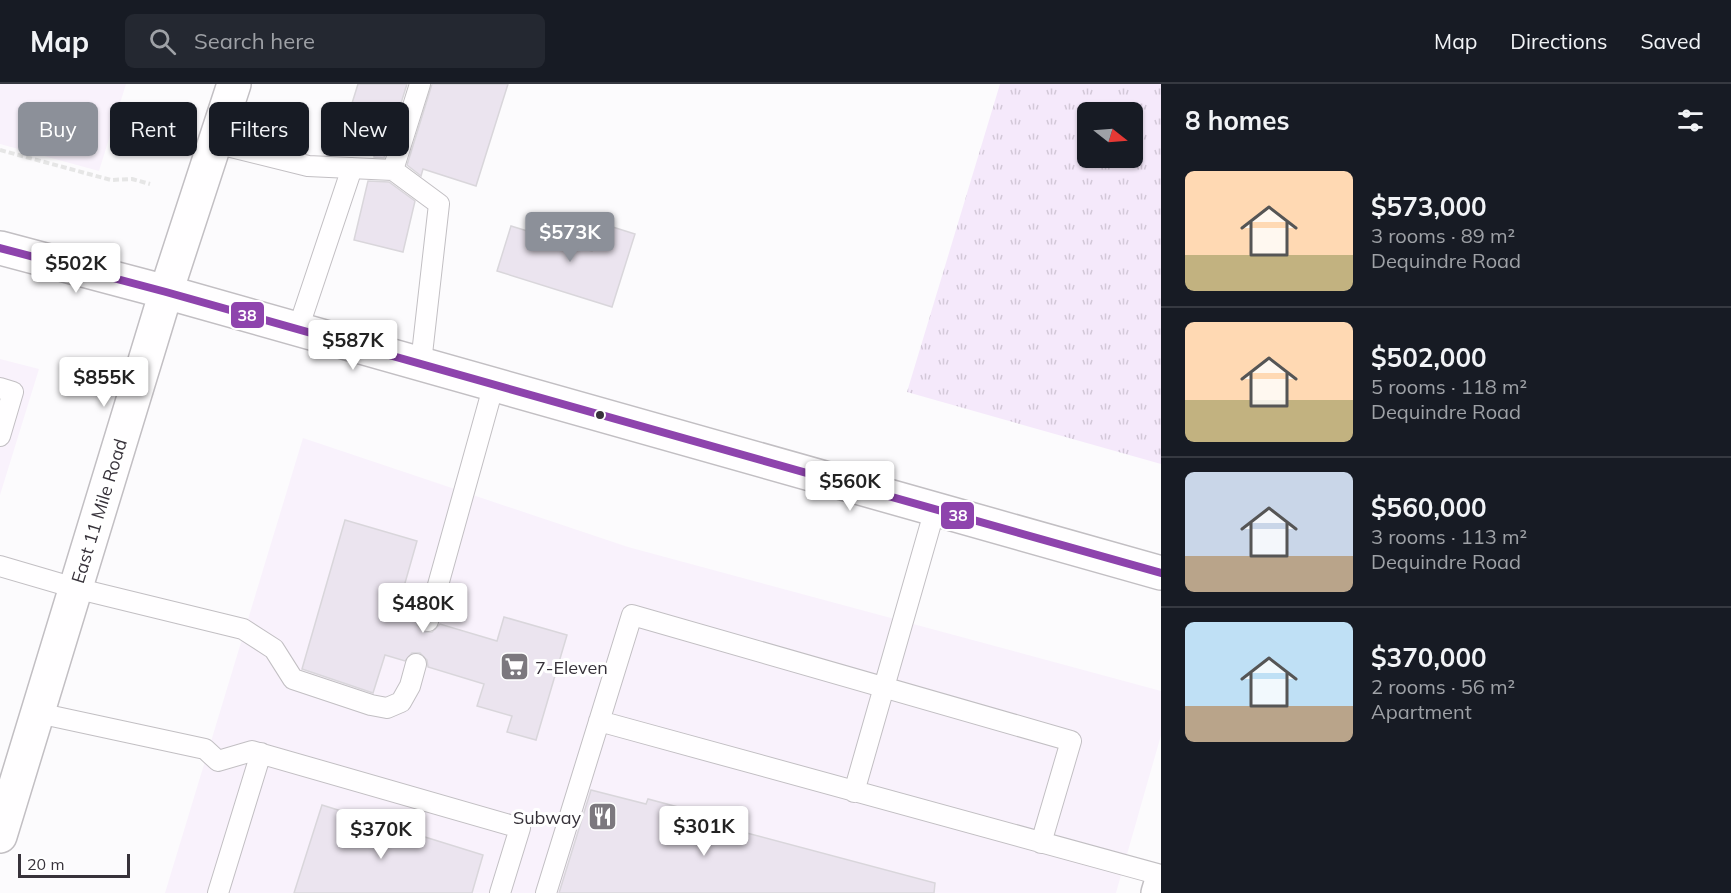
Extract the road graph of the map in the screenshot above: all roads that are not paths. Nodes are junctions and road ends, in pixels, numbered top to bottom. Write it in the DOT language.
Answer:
graph roads {
  1 [pos="234,84"];
  2 [pos="420,84"];
  3 [pos="228,102"];
  4 [pos="211,156"];
  5 [pos="268,156"];
  6 [pos="352,168"];
  7 [pos="393,170"];
  8 [pos="0,248"];
  9 [pos="166,292"];
  10 [pos="298,329"];
  11 [pos="421,363"];
  12 [pos="494,384"];
  13 [pos="0,388"];
  14 [pos="0,436"];
  15 [pos="935,509"];
  16 [pos="0,566"];
  17 [pos="1161,573"];
  18 [pos="75,588"];
  19 [pos="428,621"];
  20 [pos="416,664"];
  21 [pos="884,688"];
  22 [pos="38,713"];
  23 [pos="599,721"];
  24 [pos="261,753"];
  25 [pos="854,792"];
  26 [pos="0,836"];
  27 [pos="1041,843"];
  28 [pos="1161,875"];
  29 [pos="1161,882"];
  30 [pos="218,893"];
  31 [pos="501,893"];
  32 [pos="546,893"];
  33 [pos="1158,893"];
  1 -- 3 [label="main road, East 11 Mile Road"];
  2 -- 7 [label="lane"];
  4 -- 9 [label="main road, East 11 Mile Road"];
  5 -- 6 [label="lane"];
  6 -- 7 [label="lane"];
  6 -- 10 [label="lane"];
  7 -- 11 [label="lane"];
  8 -- 9 [label="main road"];
  9 -- 10 [label="main road"];
  9 -- 18 [label="main road, East 11 Mile Road"];
  10 -- 11 [label="main road"];
  11 -- 12 [label="main road"];
  12 -- 15 [label="main road"];
  12 -- 19 [label="lane"];
  13 -- 14 [label="lane"];
  15 -- 17 [label="main road"];
  15 -- 21 [label="lane"];
  16 -- 18 [label="lane"];
  18 -- 20 [label="lane"];
  18 -- 22 [label="main road, East 11 Mile Road"];
  21 -- 23 [label="lane"];
  21 -- 25 [label="lane"];
  21 -- 27 [label="lane"];
  22 -- 24 [label="lane"];
  22 -- 26 [label="main road, East 11 Mile Road"];
  23 -- 25 [label="lane"];
  23 -- 32 [label="lane"];
  24 -- 30 [label="lane"];
  24 -- 31 [label="lane"];
  25 -- 27 [label="lane"];
  27 -- 28 [label="lane"];
  29 -- 33 [label="main road"];
}
